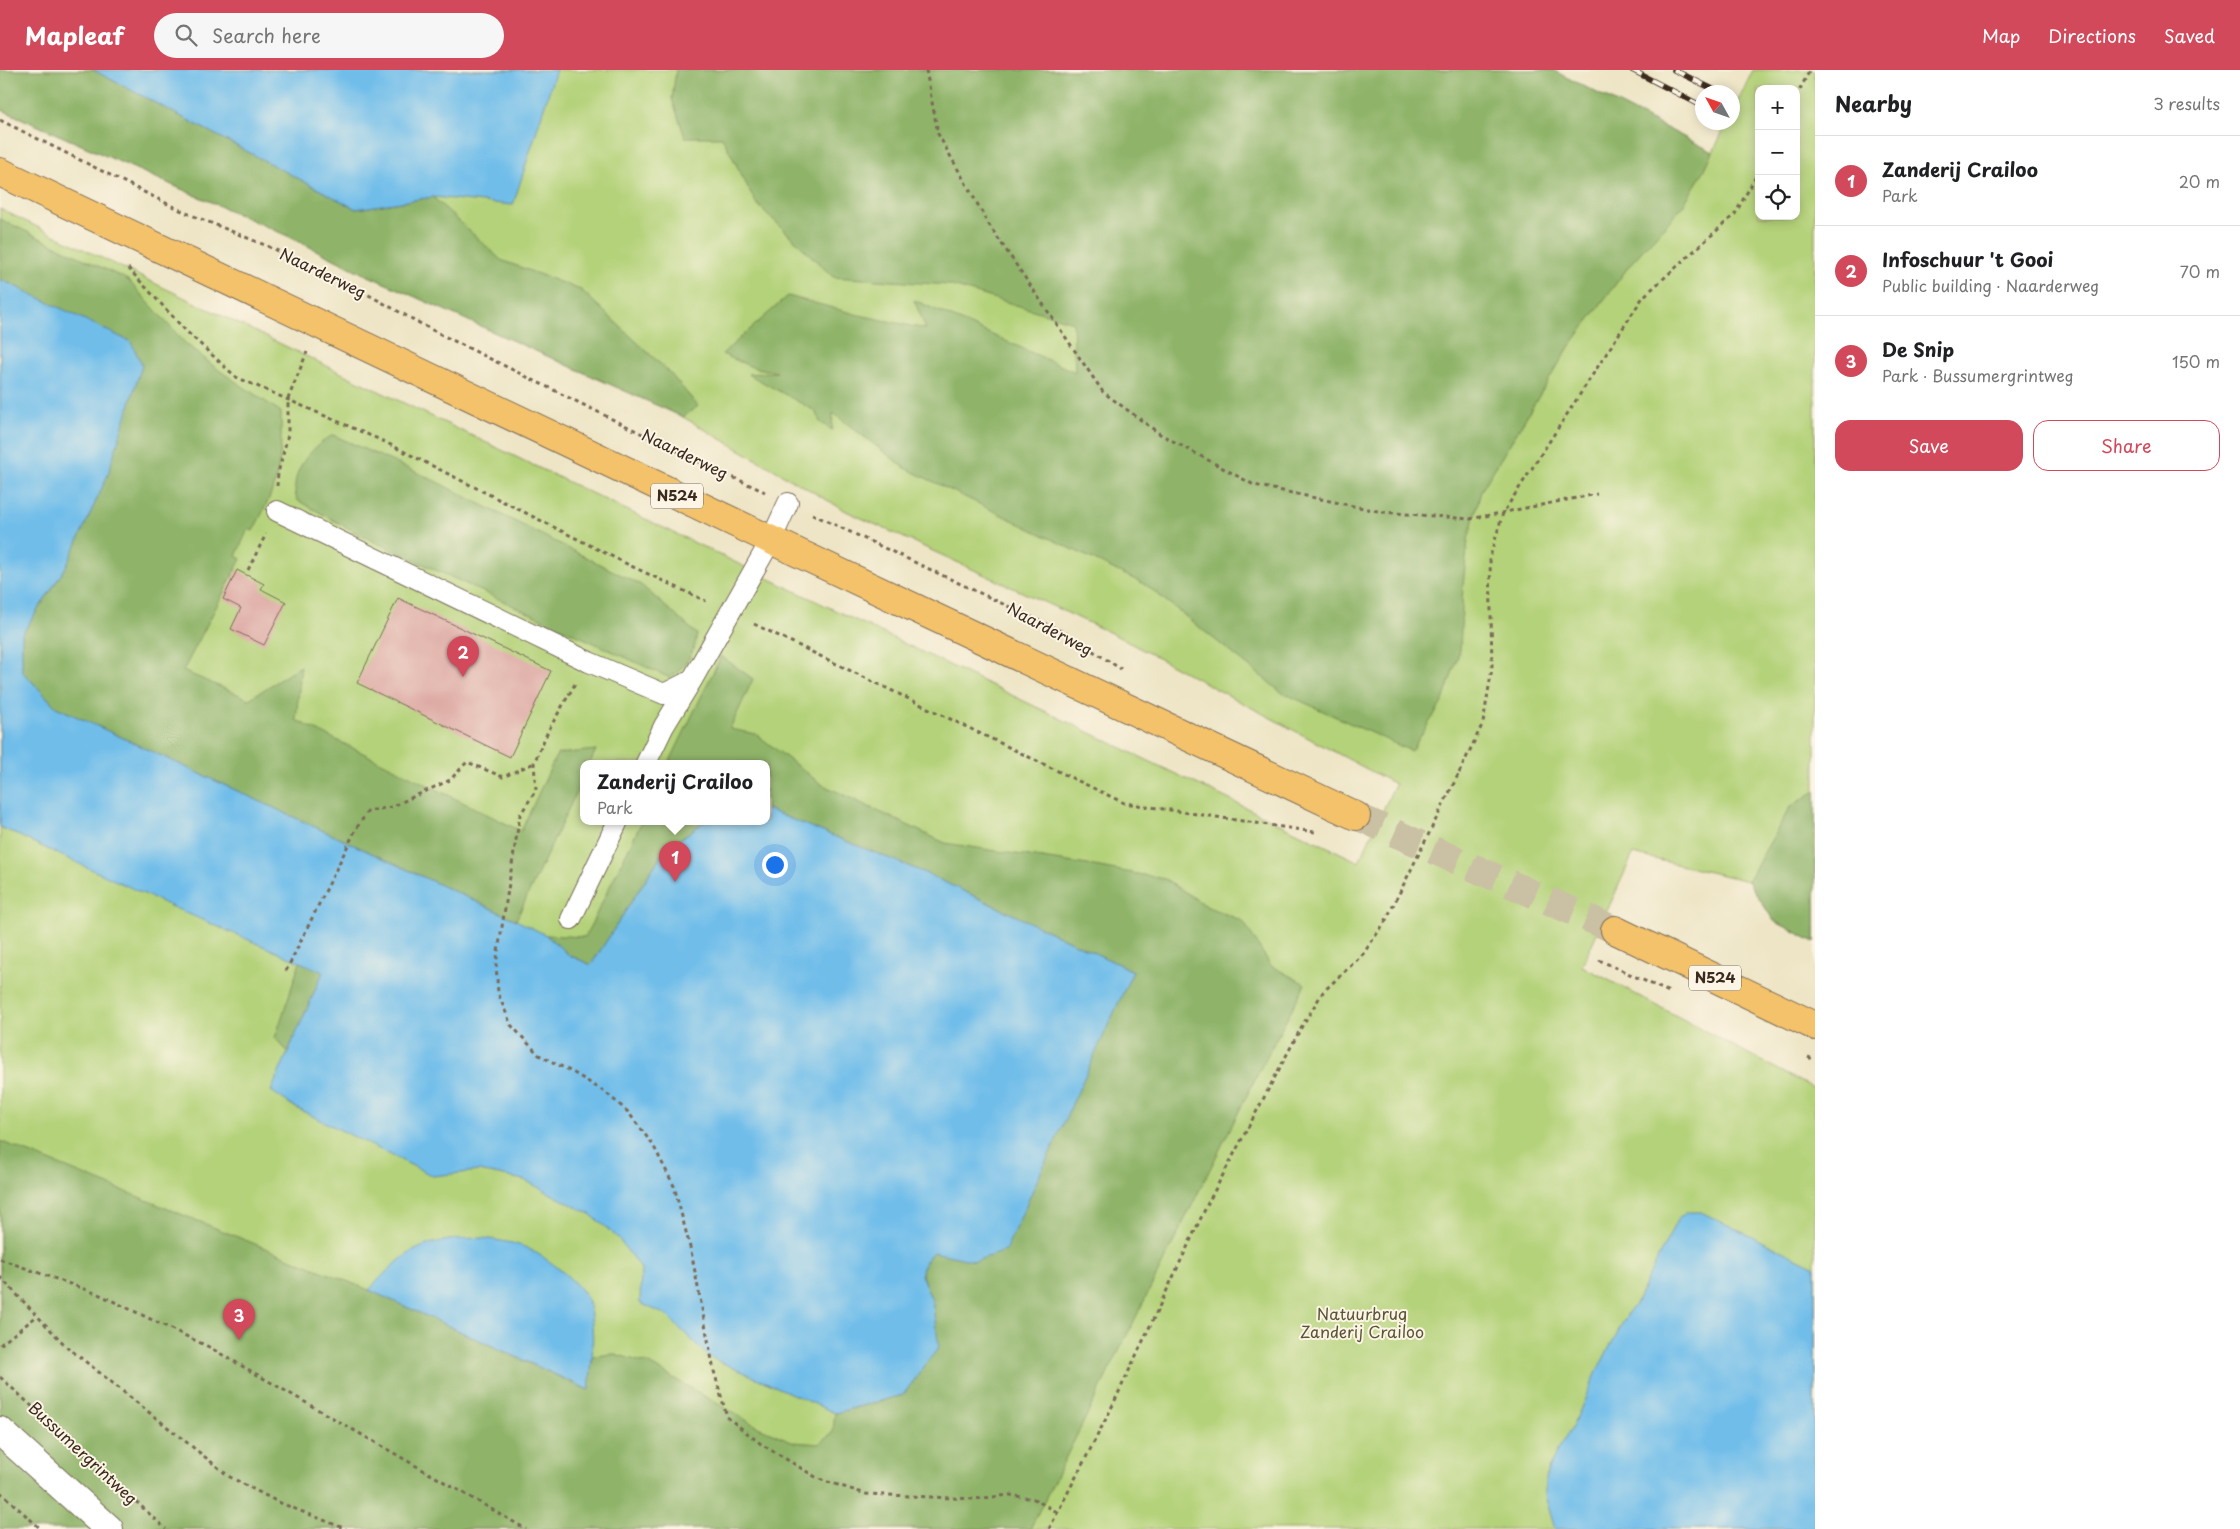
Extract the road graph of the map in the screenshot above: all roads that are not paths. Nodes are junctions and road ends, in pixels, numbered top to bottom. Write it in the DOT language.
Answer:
graph roads {
  1 [pos="0,172"];
  2 [pos="788,503"];
  3 [pos="277,511"];
  4 [pos="771,540"];
  5 [pos="692,680"];
  6 [pos="647,760"];
  7 [pos="1356,816"];
  8 [pos="616,825"];
  9 [pos="571,919"];
  10 [pos="1614,930"];
  11 [pos="1815,1026"];
  12 [pos="0,1431"];
  13 [pos="109,1529"];
  1 -- 4 [label="main road, N524"];
  2 -- 4 [label="lane"];
  3 -- 5 [label="lane"];
  4 -- 5 [label="lane"];
  4 -- 7 [label="main road, N524"];
  5 -- 6 [label="lane"];
  8 -- 9 [label="lane"];
  10 -- 11 [label="main road, N524"];
  12 -- 13 [label="street"];
}
